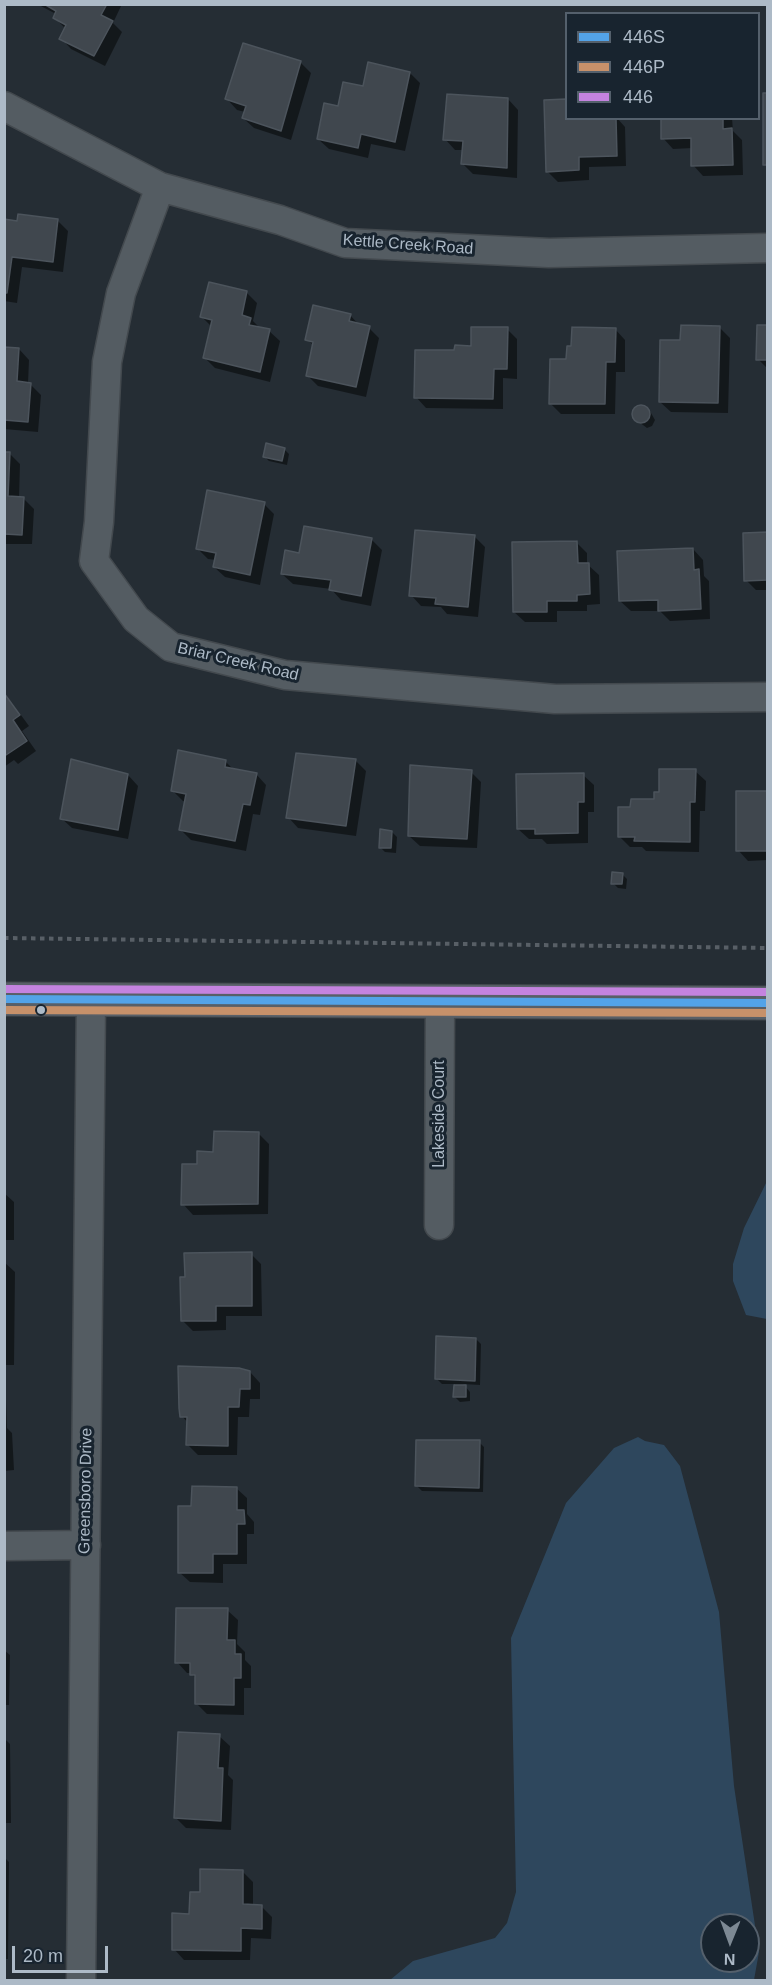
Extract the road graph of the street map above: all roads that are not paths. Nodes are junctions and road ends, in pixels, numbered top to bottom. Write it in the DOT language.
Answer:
graph roads {
  1 [pos="4,106"];
  2 [pos="160,187"];
  3 [pos="768,248"];
  4 [pos="768,696"];
  5 [pos="4,999"];
  6 [pos="91,1001"];
  7 [pos="440,1002"];
  8 [pos="768,1003"];
  9 [pos="439,1225"];
  10 [pos="86,1545"];
  11 [pos="4,1546"];
  12 [pos="81,1980"];
  1 -- 2 [label="street, Kettle Creek Road"];
  2 -- 3 [label="street, Kettle Creek Road"];
  2 -- 4 [label="street, Briar Creek Road"];
  5 -- 6 [label="street"];
  6 -- 7 [label="street"];
  6 -- 10 [label="street, Greensboro Drive"];
  7 -- 8 [label="street"];
  7 -- 9 [label="street, Lakeside Court"];
  10 -- 11 [label="street"];
  10 -- 12 [label="street, Greensboro Drive"];
}
